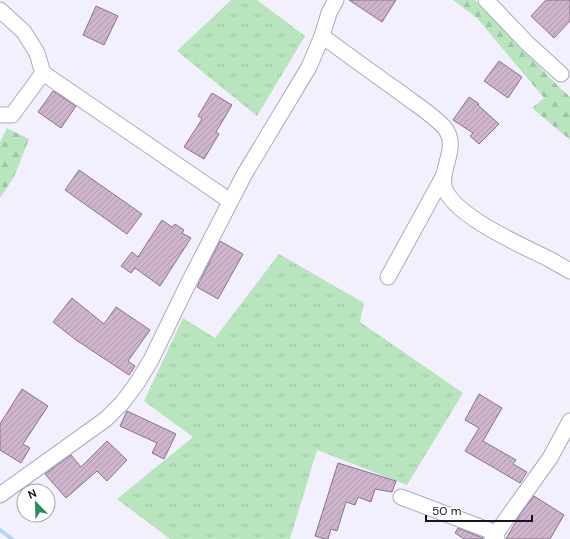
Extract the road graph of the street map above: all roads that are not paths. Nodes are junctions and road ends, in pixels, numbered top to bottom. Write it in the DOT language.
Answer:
graph roads {
  1 [pos="336,0"];
  2 [pos="486,0"];
  3 [pos="0,10"];
  4 [pos="322,36"];
  5 [pos="43,73"];
  6 [pos="562,74"];
  7 [pos="0,115"];
  8 [pos="444,175"];
  9 [pos="230,201"];
  10 [pos="570,271"];
  11 [pos="388,277"];
  12 [pos="570,421"];
  13 [pos="0,496"];
  14 [pos="401,497"];
  15 [pos="495,537"];
  1 -- 4 [label="street"];
  2 -- 6 [label="street"];
  3 -- 5 [label="street"];
  4 -- 8 [label="street"];
  4 -- 9 [label="street"];
  5 -- 7 [label="street"];
  5 -- 9 [label="street"];
  8 -- 10 [label="street"];
  8 -- 11 [label="street"];
  9 -- 13 [label="street"];
  12 -- 15 [label="street"];
  14 -- 15 [label="street"];
}
